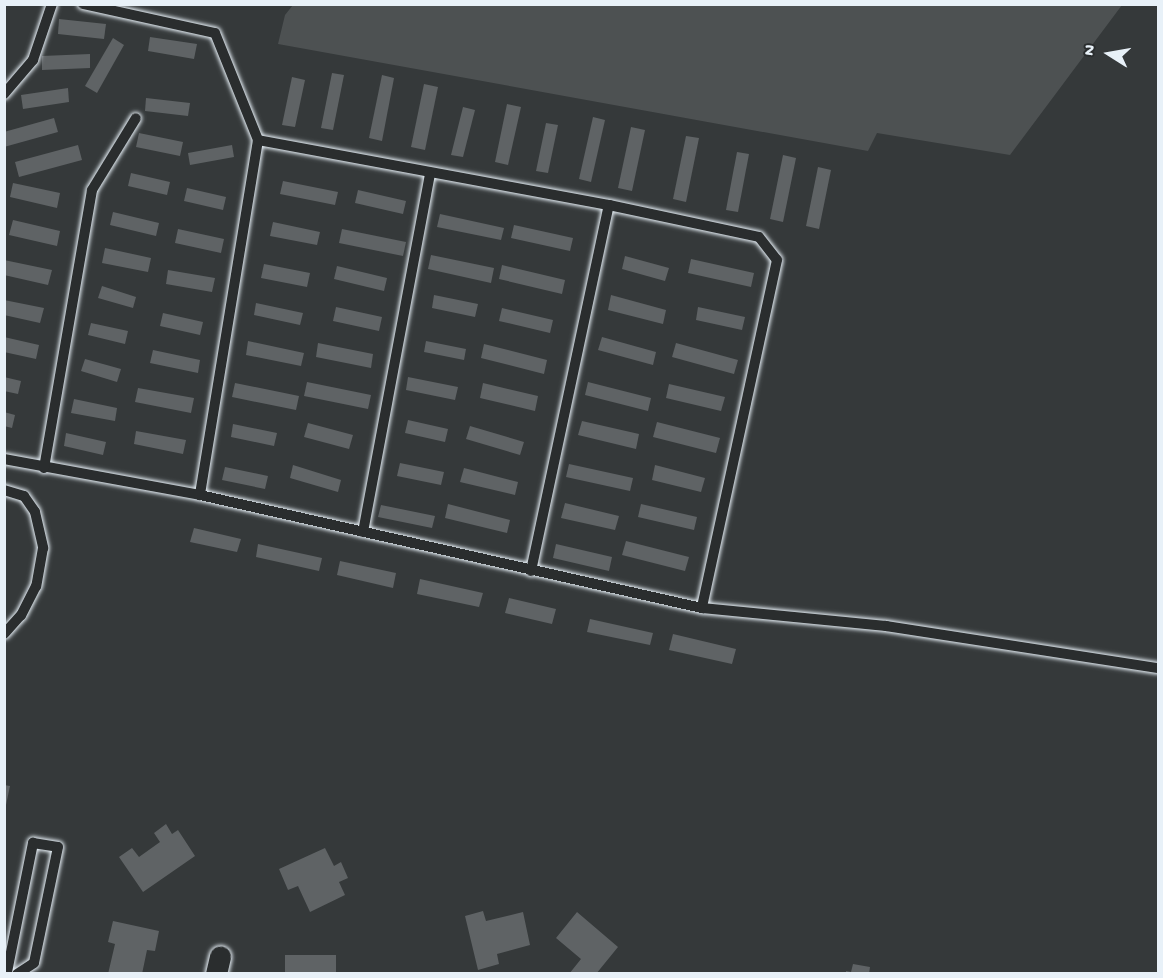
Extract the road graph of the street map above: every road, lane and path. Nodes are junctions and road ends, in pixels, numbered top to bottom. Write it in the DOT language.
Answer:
graph roads {
  1 [pos="52,4"];
  2 [pos="83,4"];
  3 [pos="4,94"];
  4 [pos="136,118"];
  5 [pos="258,140"];
  6 [pos="430,172"];
  7 [pos="609,205"];
  8 [pos="4,459"];
  9 [pos="44,468"];
  10 [pos="6,490"];
  11 [pos="200,495"];
  12 [pos="4,502"];
  13 [pos="363,532"];
  14 [pos="531,571"];
  15 [pos="702,608"];
  16 [pos="4,634"];
  17 [pos="1158,668"];
  18 [pos="10,973"];
  1 -- 3 [label="lane"];
  2 -- 5 [label="lane"];
  4 -- 9 [label="lane"];
  5 -- 6 [label="lane"];
  5 -- 11 [label="lane"];
  6 -- 7 [label="lane"];
  6 -- 13 [label="lane"];
  7 -- 14 [label="lane"];
  7 -- 15 [label="lane"];
  8 -- 9 [label="lane"];
  9 -- 11 [label="lane"];
  10 -- 12 [label="lane"];
  10 -- 16 [label="lane"];
  11 -- 13 [label="lane"];
  13 -- 14 [label="lane"];
  14 -- 15 [label="lane"];
  15 -- 17 [label="lane"];
  18 -- 18 [label="lane"];
}
